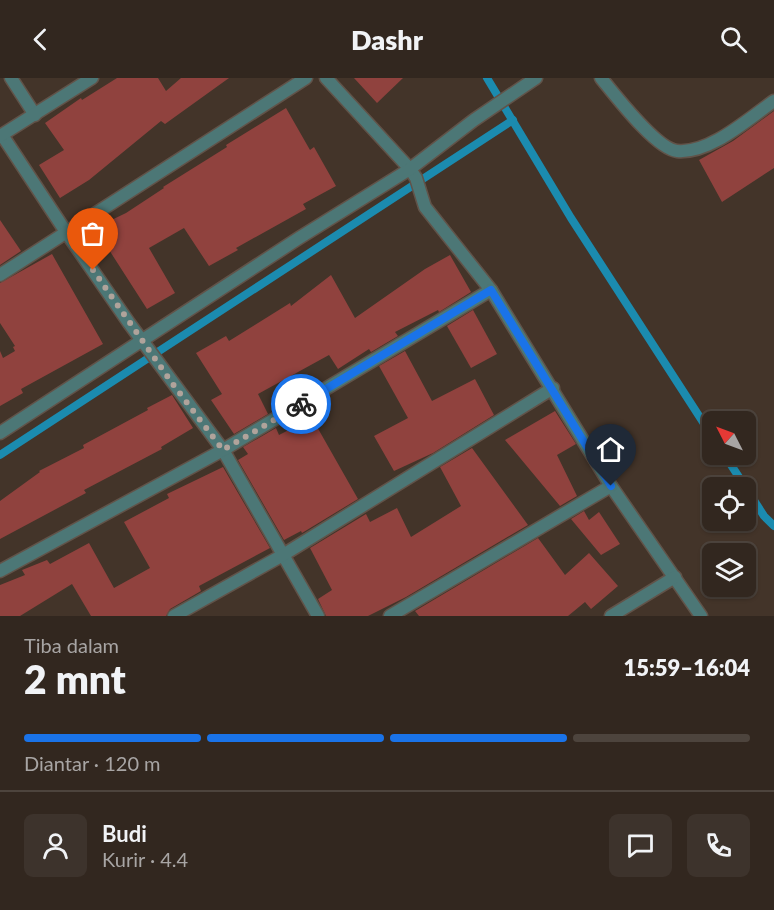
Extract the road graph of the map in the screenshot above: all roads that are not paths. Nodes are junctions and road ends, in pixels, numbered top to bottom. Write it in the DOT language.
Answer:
graph roads {
  1 [pos="11,78"];
  2 [pos="92,78"];
  3 [pos="306,78"];
  4 [pos="326,78"];
  5 [pos="536,78"];
  6 [pos="601,78"];
  7 [pos="774,101"];
  8 [pos="35,115"];
  9 [pos="1,135"];
  10 [pos="413,173"];
  11 [pos="66,232"];
  12 [pos="0,275"];
  13 [pos="491,290"];
  14 [pos="145,345"];
  15 [pos="553,388"];
  16 [pos="0,433"];
  17 [pos="223,450"];
  18 [pos="611,486"];
  19 [pos="283,555"];
  20 [pos="0,571"];
  21 [pos="675,577"];
  22 [pos="174,616"];
  23 [pos="318,616"];
  24 [pos="390,616"];
  25 [pos="611,616"];
  26 [pos="701,616"];
  1 -- 8 [label="street"];
  2 -- 8 [label="street"];
  3 -- 11 [label="street"];
  4 -- 10 [label="street"];
  5 -- 10 [label="street"];
  6 -- 7 [label="street"];
  8 -- 9 [label="street"];
  9 -- 11 [label="street"];
  10 -- 13 [label="street"];
  10 -- 14 [label="street"];
  11 -- 12 [label="street"];
  11 -- 14 [label="street"];
  13 -- 15 [label="street"];
  13 -- 17 [label="street"];
  14 -- 16 [label="street"];
  14 -- 17 [label="street"];
  15 -- 18 [label="street"];
  15 -- 19 [label="street"];
  17 -- 19 [label="street"];
  17 -- 20 [label="street"];
  18 -- 21 [label="street"];
  18 -- 24 [label="street"];
  19 -- 22 [label="street"];
  19 -- 23 [label="street"];
  21 -- 25 [label="street"];
  21 -- 26 [label="street"];
}
